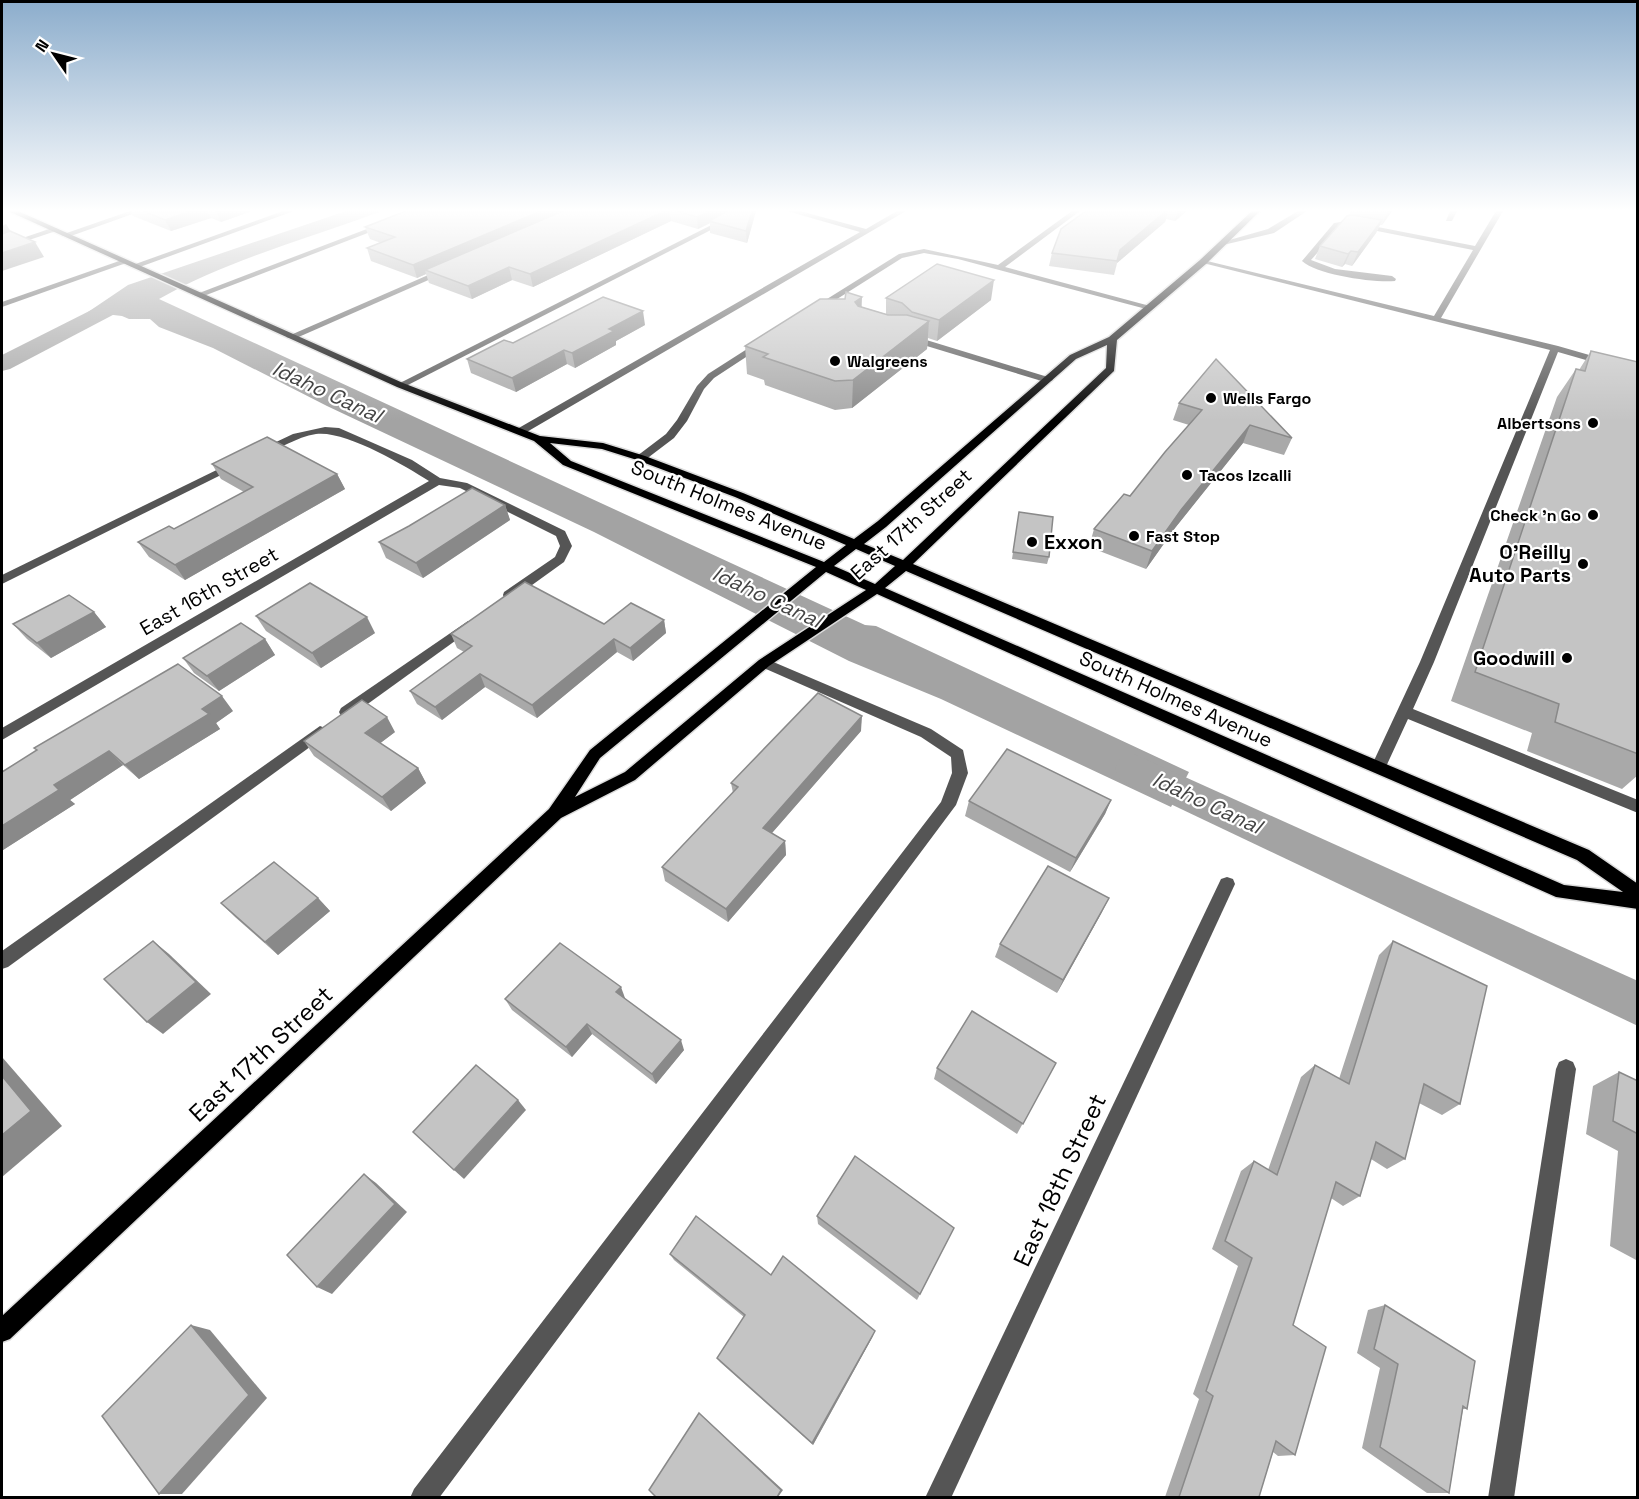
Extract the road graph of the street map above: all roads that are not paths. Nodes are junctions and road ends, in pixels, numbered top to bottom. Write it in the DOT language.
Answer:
graph roads {
  1 [pos="76,281"];
  2 [pos="167,281"];
  3 [pos="235,281"];
  4 [pos="422,281"];
  5 [pos="607,281"];
  6 [pos="782,281"];
  7 [pos="864,281"];
  8 [pos="1050,281"];
  9 [pos="1180,281"];
  10 [pos="1280,281"];
  11 [pos="1459,281"];
  12 [pos="198,295"];
  13 [pos="2,305"];
  14 [pos="824,307"];
  15 [pos="1147,308"];
  16 [pos="1436,319"];
  17 [pos="901,335"];
  18 [pos="291,337"];
  19 [pos="770,338"];
  20 [pos="1112,339"];
  21 [pos="1555,348"];
  22 [pos="1638,372"];
  23 [pos="1048,380"];
  24 [pos="401,386"];
  25 [pos="521,431"];
  26 [pos="538,439"];
  27 [pos="641,458"];
  28 [pos="437,482"];
  29 [pos="857,544"];
  30 [pos="906,564"];
  31 [pos="826,567"];
  32 [pos="2,580"];
  33 [pos="876,589"];
  34 [pos="502,600"];
  35 [pos="483,614"];
  36 [pos="764,663"];
  37 [pos="1403,711"];
  38 [pos="2,735"];
  39 [pos="1379,767"];
  40 [pos="1638,807"];
  41 [pos="555,814"];
  42 [pos="1227,884"];
  43 [pos="1638,894"];
  44 [pos="1638,902"];
  45 [pos="2,961"];
  46 [pos="1566,1069"];
  47 [pos="2,1331"];
  48 [pos="423,1497"];
  49 [pos="938,1497"];
  50 [pos="1501,1497"];
  1 -- 13 [label="street"];
  2 -- 12 [label="main road, South Holmes Avenue"];
  3 -- 12 [label="street"];
  4 -- 18 [label="street"];
  5 -- 24 [label="street"];
  6 -- 25 [label="street"];
  7 -- 14 [label="street"];
  8 -- 15 [label="street"];
  9 -- 15 [label="main road, East 17th Street"];
  10 -- 16 [label="street"];
  11 -- 16 [label="street"];
  12 -- 18 [label="main road, South Holmes Avenue"];
  15 -- 20 [label="main road, East 17th Street"];
  16 -- 21 [label="street"];
  17 -- 23 [label="street"];
  18 -- 24 [label="main road, South Holmes Avenue"];
  19 -- 27 [label="street"];
  20 -- 23 [label="main road, East 17th Street"];
  20 -- 30 [label="main road, East 17th Street"];
  21 -- 22 [label="street"];
  21 -- 37 [label="street"];
  23 -- 29 [label="main road, East 17th Street"];
  24 -- 25 [label="main road, South Holmes Avenue"];
  25 -- 26 [label="main road, South Holmes Avenue"];
  26 -- 27 [label="main road, South Holmes Avenue"];
  26 -- 31 [label="main road, South Holmes Avenue"];
  27 -- 29 [label="main road, South Holmes Avenue"];
  28 -- 32 [label="street"];
  28 -- 34 [label="street"];
  28 -- 38 [label="street, East 16th Street"];
  29 -- 30 [label="main road, South Holmes Avenue"];
  29 -- 31 [label="main road, East 17th Street"];
  30 -- 33 [label="main road, East 17th Street"];
  30 -- 39 [label="main road, South Holmes Avenue"];
  31 -- 33 [label="main road, South Holmes Avenue"];
  31 -- 41 [label="main road, East 17th Street"];
  33 -- 36 [label="main road, East 17th Street"];
  33 -- 44 [label="main road, South Holmes Avenue"];
  35 -- 45 [label="street"];
  36 -- 41 [label="main road, East 17th Street"];
  36 -- 48 [label="street"];
  37 -- 39 [label="street"];
  37 -- 40 [label="street"];
  39 -- 43 [label="main road, South Holmes Avenue"];
  41 -- 47 [label="main road, East 17th Street"];
  42 -- 49 [label="street, East 18th Street"];
  46 -- 50 [label="street"];
}
